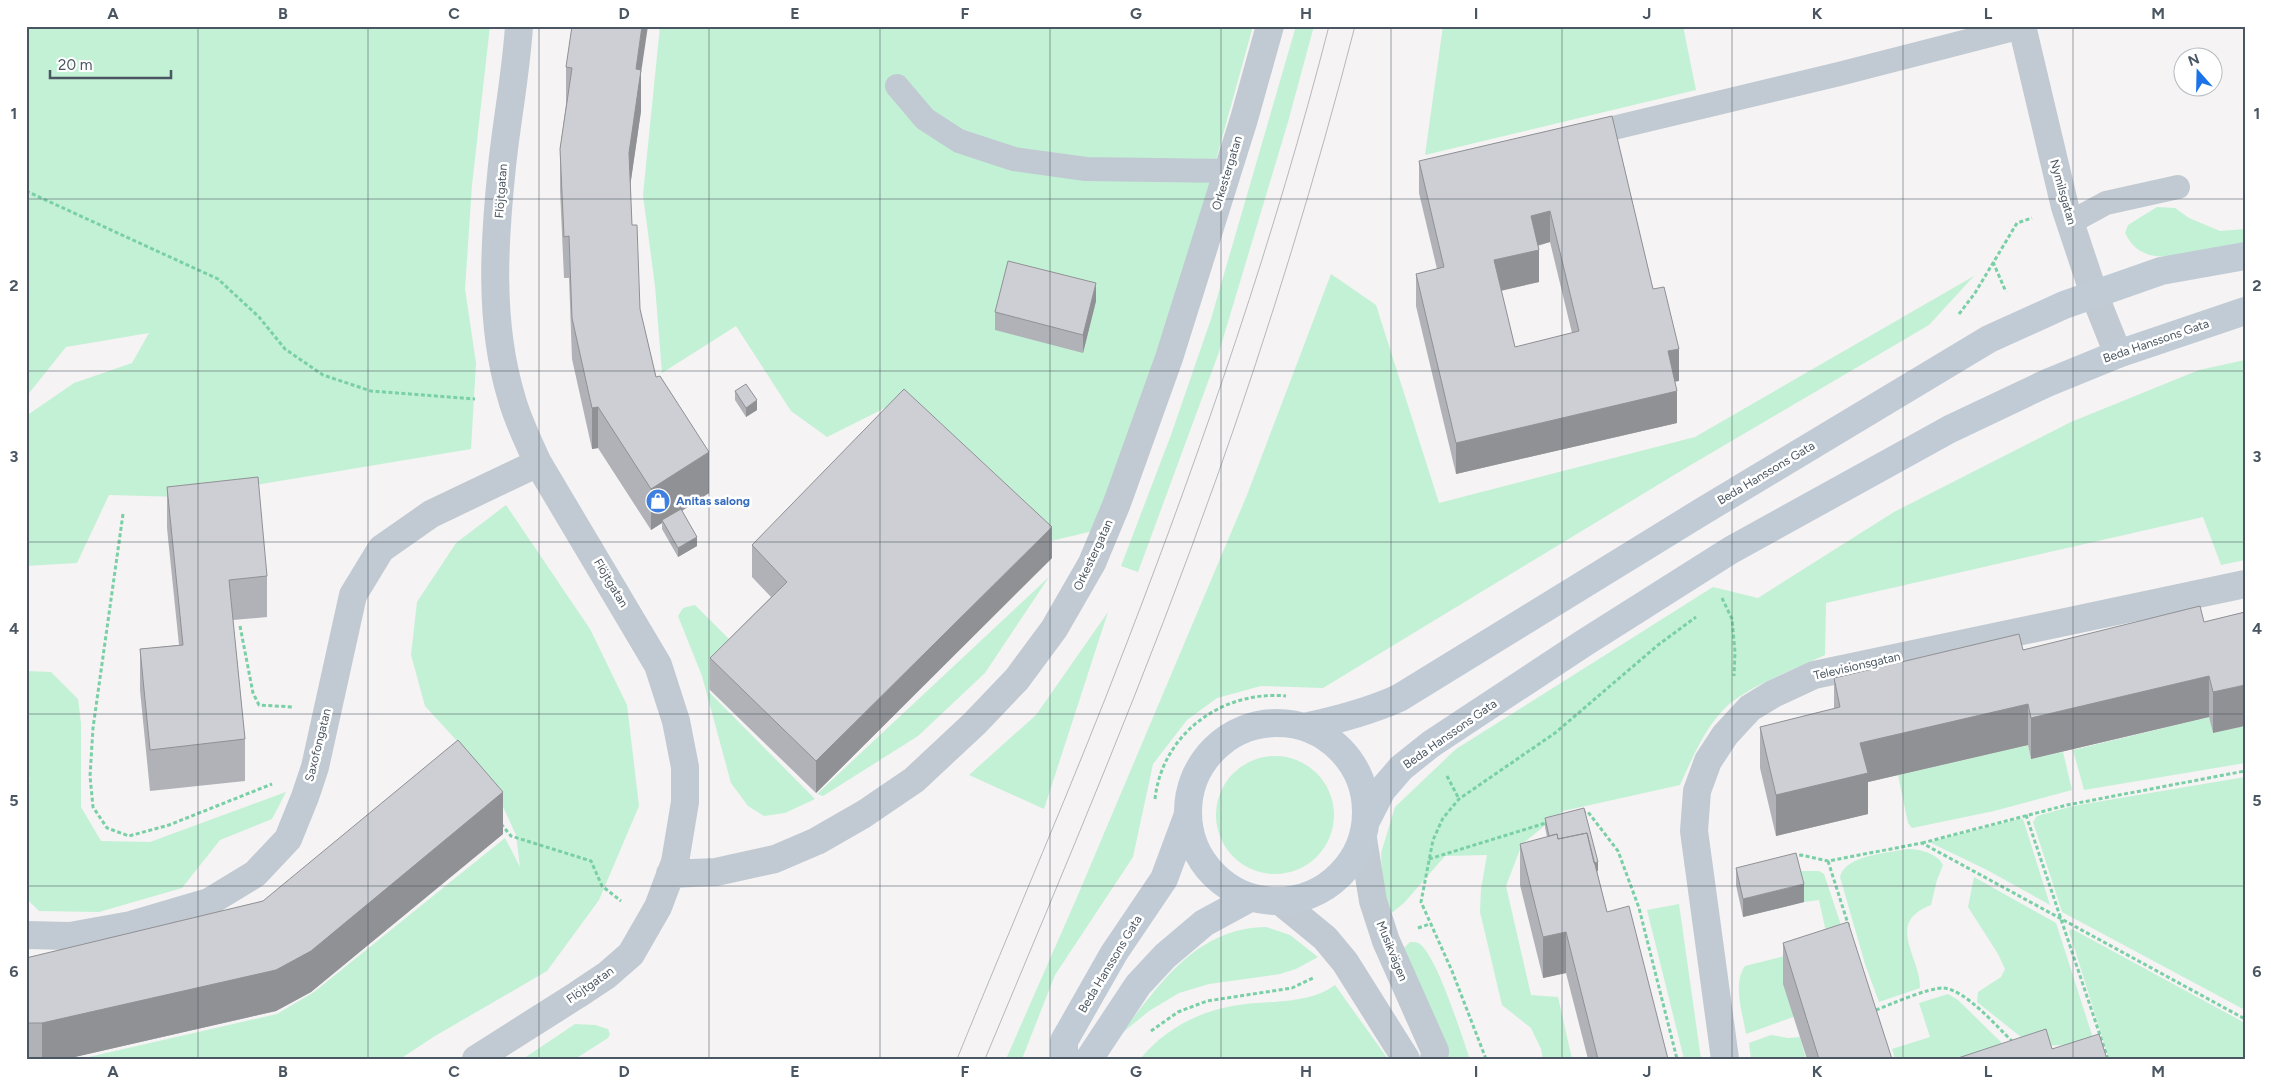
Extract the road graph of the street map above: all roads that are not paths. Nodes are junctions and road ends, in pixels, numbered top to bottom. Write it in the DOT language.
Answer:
graph roads {
  1 [pos="519,26"];
  2 [pos="1270,26"];
  3 [pos="2022,27"];
  4 [pos="897,86"];
  5 [pos="1562,140"];
  6 [pos="1228,171"];
  7 [pos="2178,187"];
  8 [pos="2071,222"];
  9 [pos="2245,256"];
  10 [pos="2094,294"];
  11 [pos="2245,311"];
  12 [pos="2118,354"];
  13 [pos="538,463"];
  14 [pos="2245,584"];
  15 [pos="1304,727"];
  16 [pos="1187,816"];
  17 [pos="1364,830"];
  18 [pos="670,874"];
  19 [pos="1250,898"];
  20 [pos="1281,902"];
  21 [pos="26,936"];
  22 [pos="476,1059"];
  23 [pos="1064,1059"];
  24 [pos="1089,1059"];
  25 [pos="1406,1059"];
  26 [pos="1434,1059"];
  27 [pos="1725,1059"];
  1 -- 13 [label="street, Flöjtgatan"];
  2 -- 6 [label="street, Orkestergatan"];
  3 -- 5 [label="lane"];
  3 -- 8 [label="street, Nymilsgatan"];
  4 -- 6 [label="lane"];
  6 -- 18 [label="street, Orkestergatan"];
  7 -- 8 [label="lane"];
  8 -- 10 [label="street, Nymilsgatan"];
  9 -- 10 [label="street, Beda Hanssons Gata"];
  10 -- 12 [label="street, Nymilsgatan"];
  10 -- 15 [label="street, Beda Hanssons Gata"];
  11 -- 12 [label="street, Beda Hanssons Gata"];
  12 -- 17 [label="street, Beda Hanssons Gata"];
  13 -- 18 [label="street, Flöjtgatan"];
  13 -- 21 [label="street, Saxofongatan"];
  14 -- 27 [label="street, Televisionsgatan"];
  15 -- 16 [label="street, Beda Hanssons Gata"];
  15 -- 17 [label="street, Beda Hanssons Gata"];
  16 -- 19 [label="street, Beda Hanssons Gata"];
  16 -- 23 [label="street, Beda Hanssons Gata"];
  17 -- 20 [label="street, Beda Hanssons Gata"];
  17 -- 26 [label="street, Musikvägen"];
  18 -- 22 [label="street, Flöjtgatan"];
  19 -- 20 [label="street, Beda Hanssons Gata"];
  19 -- 24 [label="street"];
  20 -- 25 [label="street"];
}
